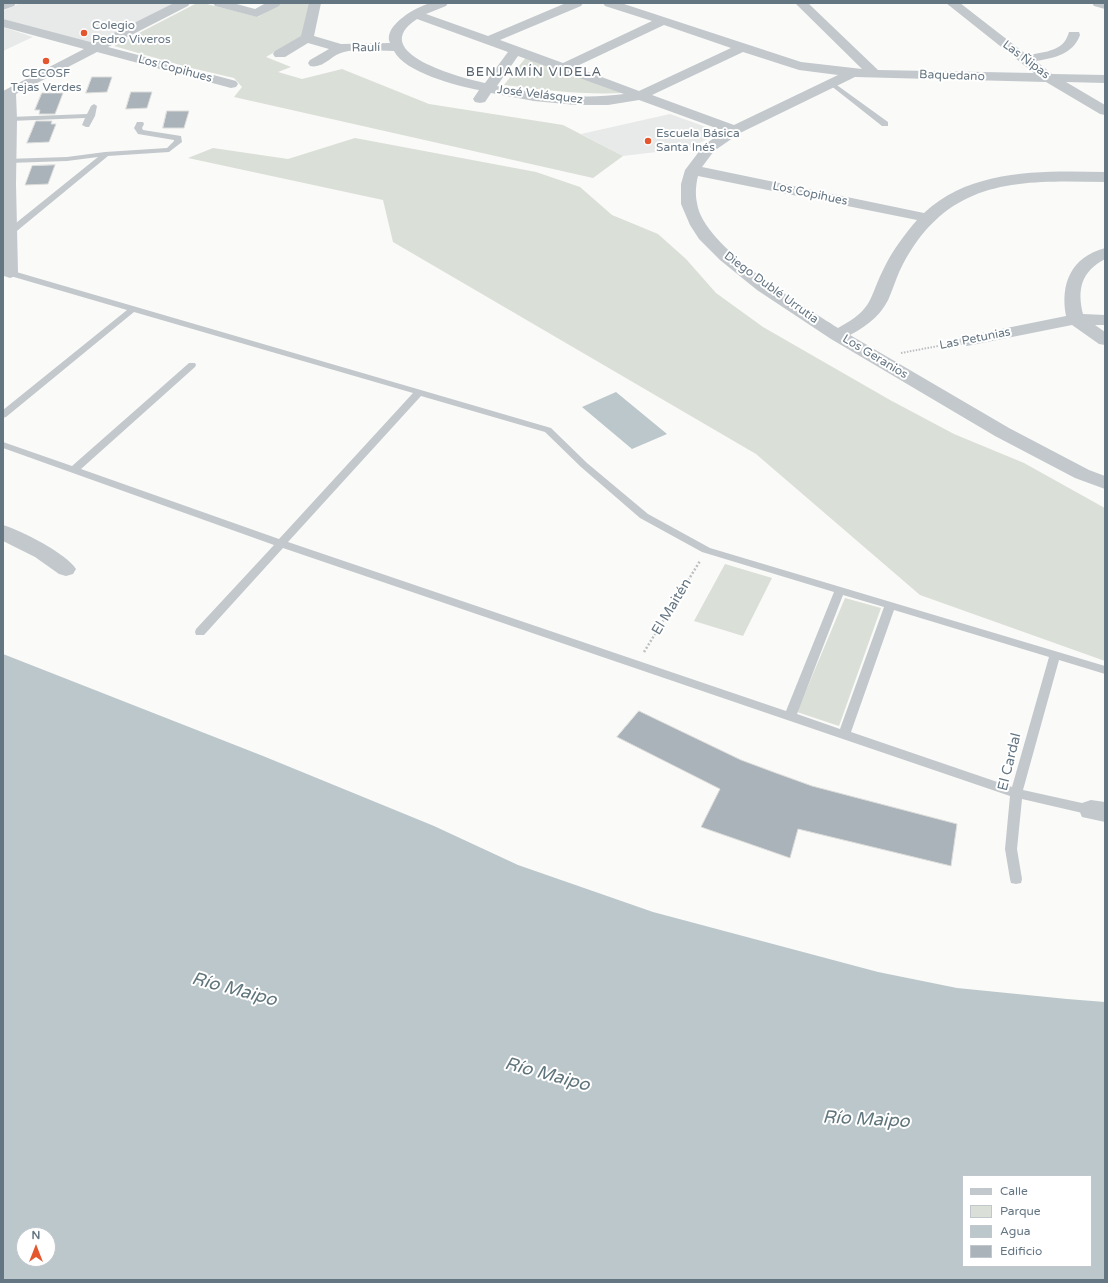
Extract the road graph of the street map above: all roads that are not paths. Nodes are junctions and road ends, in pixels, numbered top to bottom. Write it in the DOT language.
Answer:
graph roads {
  1 [pos="10,3"];
  2 [pos="181,3"];
  3 [pos="219,3"];
  4 [pos="275,3"];
  5 [pos="315,3"];
  6 [pos="442,3"];
  7 [pos="577,3"];
  8 [pos="609,3"];
  9 [pos="800,3"];
  10 [pos="952,3"];
  11 [pos="1098,3"];
  12 [pos="1105,5"];
  13 [pos="3,6"];
  14 [pos="415,14"];
  15 [pos="663,21"];
  16 [pos="3,23"];
  17 [pos="1074,35"];
  18 [pos="307,38"];
  19 [pos="489,40"];
  20 [pos="397,47"];
  21 [pos="97,48"];
  22 [pos="340,48"];
  23 [pos="741,48"];
  24 [pos="516,50"];
  25 [pos="280,54"];
  26 [pos="1024,59"];
  27 [pos="315,63"];
  28 [pos="799,66"];
  29 [pos="563,68"];
  30 [pos="853,73"];
  31 [pos="875,74"];
  32 [pos="1049,78"];
  33 [pos="1105,79"];
  34 [pos="231,84"];
  35 [pos="832,84"];
  36 [pos="486,88"];
  37 [pos="6,92"];
  38 [pos="639,96"];
  39 [pos="478,102"];
  40 [pos="94,106"];
  41 [pos="1105,111"];
  42 [pos="91,116"];
  43 [pos="140,124"];
  44 [pos="885,124"];
  45 [pos="8,125"];
  46 [pos="86,125"];
  47 [pos="735,130"];
  48 [pos="105,154"];
  49 [pos="9,161"];
  50 [pos="692,170"];
  51 [pos="1105,177"];
  52 [pos="5,184"];
  53 [pos="928,218"];
  54 [pos="7,225"];
  55 [pos="1105,253"];
  56 [pos="5,274"];
  57 [pos="134,308"];
  58 [pos="1074,319"];
  59 [pos="1105,320"];
  60 [pos="837,335"];
  61 [pos="1105,340"];
  62 [pos="968,341"];
  63 [pos="192,364"];
  64 [pos="419,392"];
  65 [pos="3,415"];
  66 [pos="3,445"];
  67 [pos="74,470"];
  68 [pos="1105,483"];
  69 [pos="3,532"];
  70 [pos="281,543"];
  71 [pos="66,569"];
  72 [pos="840,590"];
  73 [pos="890,605"];
  74 [pos="200,632"];
  75 [pos="1055,654"];
  76 [pos="1078,661"];
  77 [pos="1105,670"];
  78 [pos="1105,674"];
  79 [pos="790,716"];
  80 [pos="844,735"];
  81 [pos="1016,793"];
  82 [pos="1098,811"];
  83 [pos="1016,879"];
  1 -- 13 [label="street"];
  2 -- 21 [label="street"];
  3 -- 4 [label="street"];
  5 -- 18 [label="street"];
  6 -- 14 [label="street"];
  7 -- 19 [label="street"];
  8 -- 15 [label="street, Baquedano"];
  9 -- 31 [label="street"];
  10 -- 26 [label="street, Las Ñipas"];
  11 -- 12 [label="street"];
  14 -- 19 [label="street"];
  14 -- 20 [label="street"];
  15 -- 23 [label="street, Baquedano"];
  15 -- 29 [label="street"];
  16 -- 21 [label="street, Los Copihues"];
  17 -- 26 [label="street"];
  18 -- 22 [label="street"];
  18 -- 25 [label="street"];
  19 -- 24 [label="street"];
  20 -- 22 [label="street, Raulí"];
  20 -- 36 [label="street, José Velásquez"];
  21 -- 34 [label="street, Los Copihues"];
  21 -- 37 [label="street"];
  22 -- 27 [label="street, Raulí"];
  23 -- 28 [label="street, Baquedano"];
  23 -- 38 [label="street"];
  24 -- 29 [label="street"];
  24 -- 36 [label="street"];
  26 -- 32 [label="street, Las Ñipas"];
  28 -- 30 [label="street, Baquedano"];
  28 -- 35 [label="street, Baquedano"];
  29 -- 38 [label="street"];
  30 -- 31 [label="street, Baquedano"];
  30 -- 35 [label="street, Diego Dublé Urrutia"];
  31 -- 32 [label="street, Baquedano"];
  32 -- 33 [label="street, Baquedano"];
  32 -- 41 [label="street, Las Ñipas"];
  35 -- 44 [label="lane"];
  35 -- 47 [label="street, Diego Dublé Urrutia"];
  36 -- 38 [label="street, José Velásquez"];
  36 -- 39 [label="street"];
  37 -- 45 [label="street"];
  38 -- 47 [label="street"];
  40 -- 42 [label="lane"];
  42 -- 45 [label="lane"];
  42 -- 46 [label="lane"];
  43 -- 48 [label="lane"];
  45 -- 49 [label="street"];
  47 -- 50 [label="street, Diego Dublé Urrutia"];
  48 -- 49 [label="lane"];
  48 -- 54 [label="lane"];
  49 -- 52 [label="street"];
  50 -- 53 [label="street, Los Copihues"];
  50 -- 60 [label="street, Diego Dublé Urrutia"];
  51 -- 53 [label="street, Los Geranios"];
  52 -- 54 [label="street"];
  53 -- 60 [label="street, Los Geranios"];
  54 -- 56 [label="street"];
  55 -- 58 [label="street"];
  56 -- 57 [label="lane"];
  57 -- 64 [label="lane"];
  57 -- 65 [label="lane"];
  58 -- 59 [label="street, Las Petunias"];
  58 -- 61 [label="street"];
  58 -- 62 [label="street, Las Petunias"];
  60 -- 68 [label="street, Los Geranios"];
  63 -- 67 [label="lane"];
  64 -- 70 [label="lane"];
  64 -- 72 [label="lane"];
  66 -- 67 [label="lane"];
  67 -- 70 [label="lane"];
  69 -- 71 [label="street"];
  70 -- 74 [label="lane"];
  70 -- 79 [label="lane"];
  72 -- 73 [label="lane"];
  72 -- 79 [label="lane"];
  73 -- 75 [label="lane"];
  73 -- 80 [label="lane"];
  75 -- 76 [label="lane"];
  75 -- 81 [label="lane, El Cardal"];
  76 -- 77 [label="lane"];
  76 -- 78 [label="lane"];
  79 -- 80 [label="lane"];
  80 -- 81 [label="lane"];
  81 -- 82 [label="lane"];
  81 -- 83 [label="lane, El Cardal"];
}
